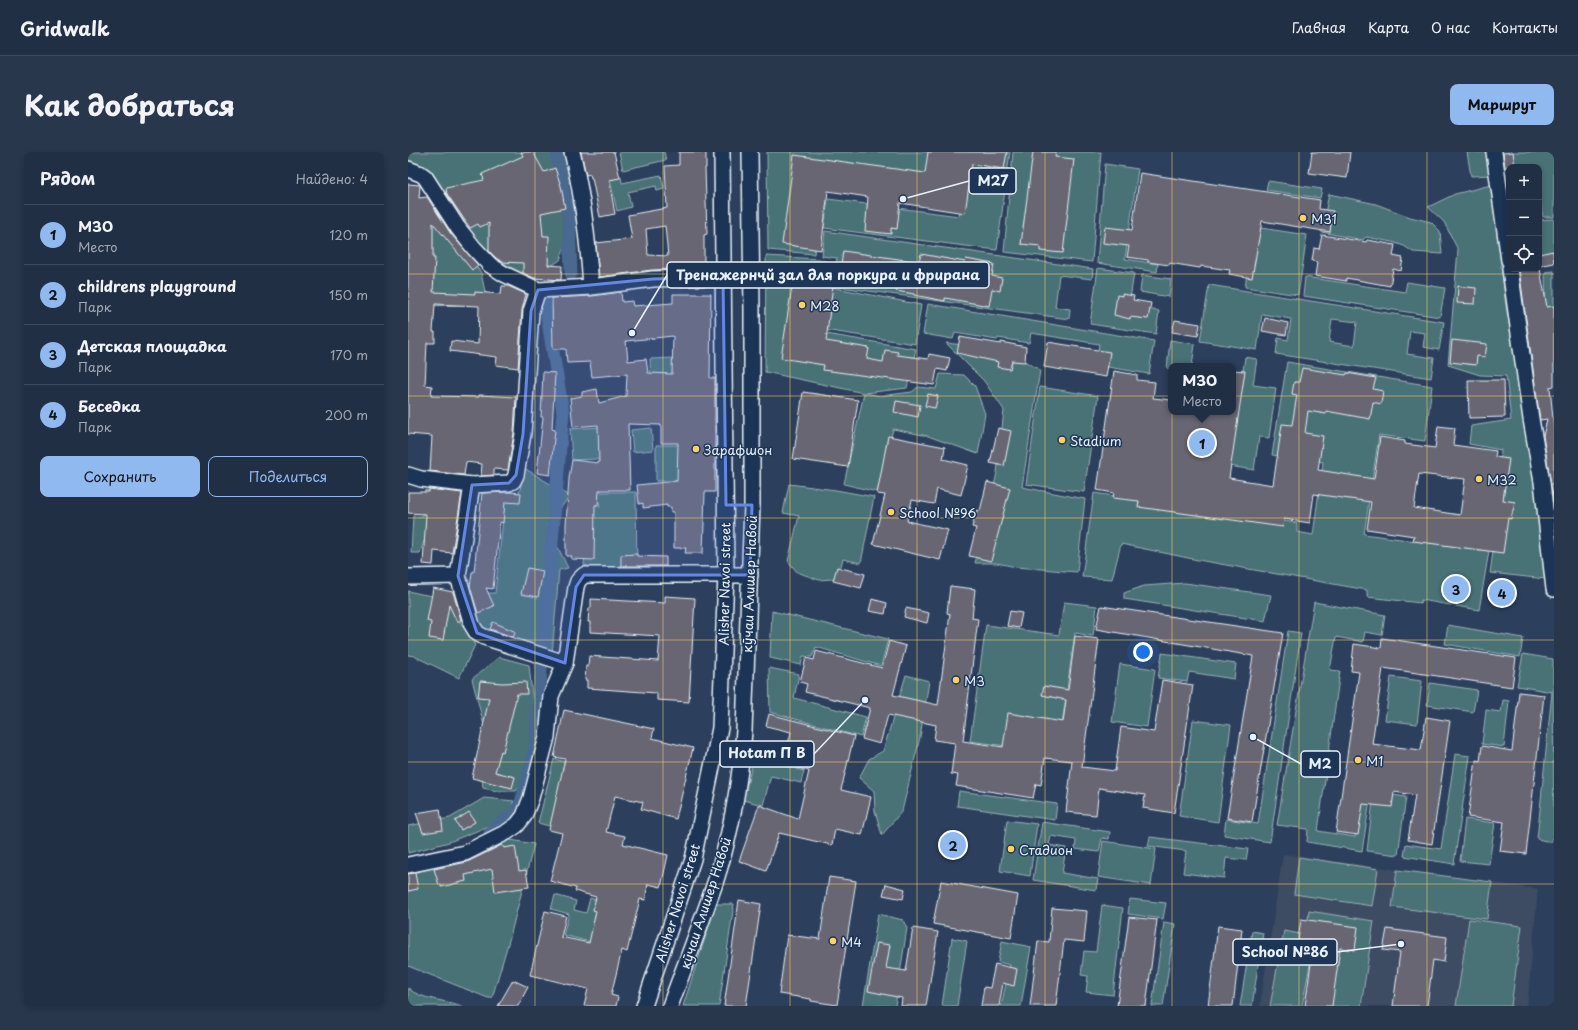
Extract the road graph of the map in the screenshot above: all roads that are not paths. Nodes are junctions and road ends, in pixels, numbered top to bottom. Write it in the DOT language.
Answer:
graph roads {
  1 [pos="572,152"];
  2 [pos="722,152"];
  3 [pos="750,152"];
  4 [pos="1494,152"];
  5 [pos="408,169"];
  6 [pos="1506,238"];
  7 [pos="1510,272"];
  8 [pos="722,277"];
  9 [pos="591,287"];
  10 [pos="538,290"];
  11 [pos="408,475"];
  12 [pos="472,485"];
  13 [pos="726,505"];
  14 [pos="752,505"];
  15 [pos="726,575"];
  16 [pos="750,575"];
  17 [pos="458,576"];
  18 [pos="408,577"];
  19 [pos="1554,590"];
  20 [pos="565,663"];
  21 [pos="408,865"];
  22 [pos="644,1006"];
  23 [pos="670,1006"];
  1 -- 9 [label="street"];
  2 -- 8 [label="street, Alisher Navoi street"];
  3 -- 14 [label="street, кӯчаи Алишер Навоӣ"];
  4 -- 6 [label="street"];
  5 -- 10 [label="street"];
  7 -- 19 [label="street"];
  8 -- 9 [label="street"];
  8 -- 13 [label="street, Alisher Navoi street"];
  9 -- 10 [label="street"];
  10 -- 12 [label="street"];
  11 -- 12 [label="street"];
  12 -- 17 [label="street"];
  13 -- 14 [label="street"];
  13 -- 15 [label="street, Alisher Navoi street"];
  14 -- 16 [label="street, кӯчаи Алишер Навоӣ"];
  15 -- 16 [label="street"];
  15 -- 20 [label="street"];
  15 -- 22 [label="street, Alisher Navoi street"];
  16 -- 23 [label="street, кӯчаи Алишер Навоӣ"];
  17 -- 18 [label="street"];
  17 -- 20 [label="street"];
  20 -- 21 [label="street"];
}
